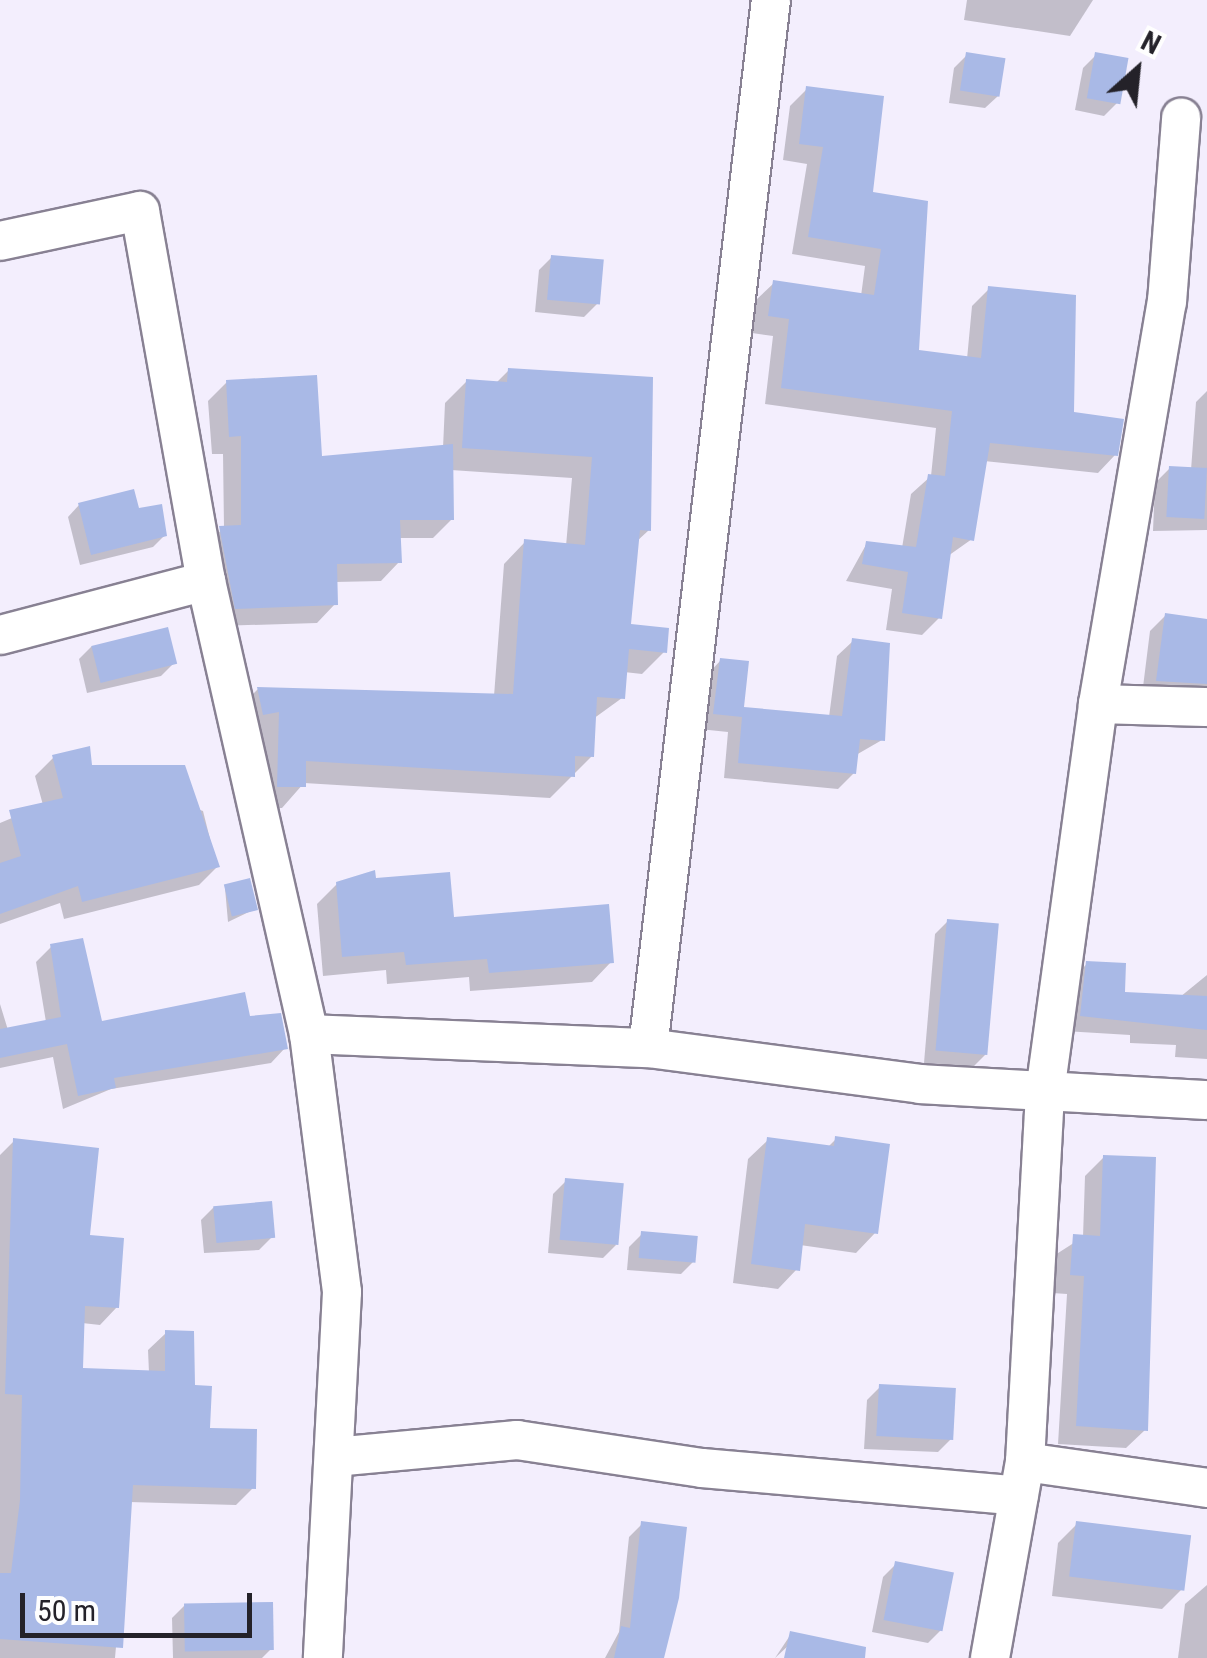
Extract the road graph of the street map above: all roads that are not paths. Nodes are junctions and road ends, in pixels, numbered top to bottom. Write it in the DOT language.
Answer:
graph roads {
  1 [pos="771,0"];
  2 [pos="1181,118"];
  3 [pos="0,241"];
  4 [pos="206,581"];
  5 [pos="0,635"];
  6 [pos="1098,704"];
  7 [pos="1207,707"];
  8 [pos="309,1034"];
  9 [pos="648,1048"];
  10 [pos="1046,1092"];
  11 [pos="1207,1100"];
  12 [pos="334,1457"];
  13 [pos="1022,1479"];
  14 [pos="1207,1488"];
  15 [pos="323,1658"];
  16 [pos="990,1658"];
  1 -- 9 [label="street"];
  2 -- 6 [label="street"];
  3 -- 4 [label="street"];
  4 -- 5 [label="street"];
  4 -- 8 [label="street"];
  6 -- 7 [label="street"];
  6 -- 10 [label="street"];
  8 -- 9 [label="street"];
  8 -- 12 [label="street"];
  9 -- 10 [label="street"];
  10 -- 11 [label="street"];
  10 -- 13 [label="street"];
  12 -- 13 [label="street"];
  12 -- 15 [label="street"];
  13 -- 14 [label="street"];
  13 -- 16 [label="street"];
}
